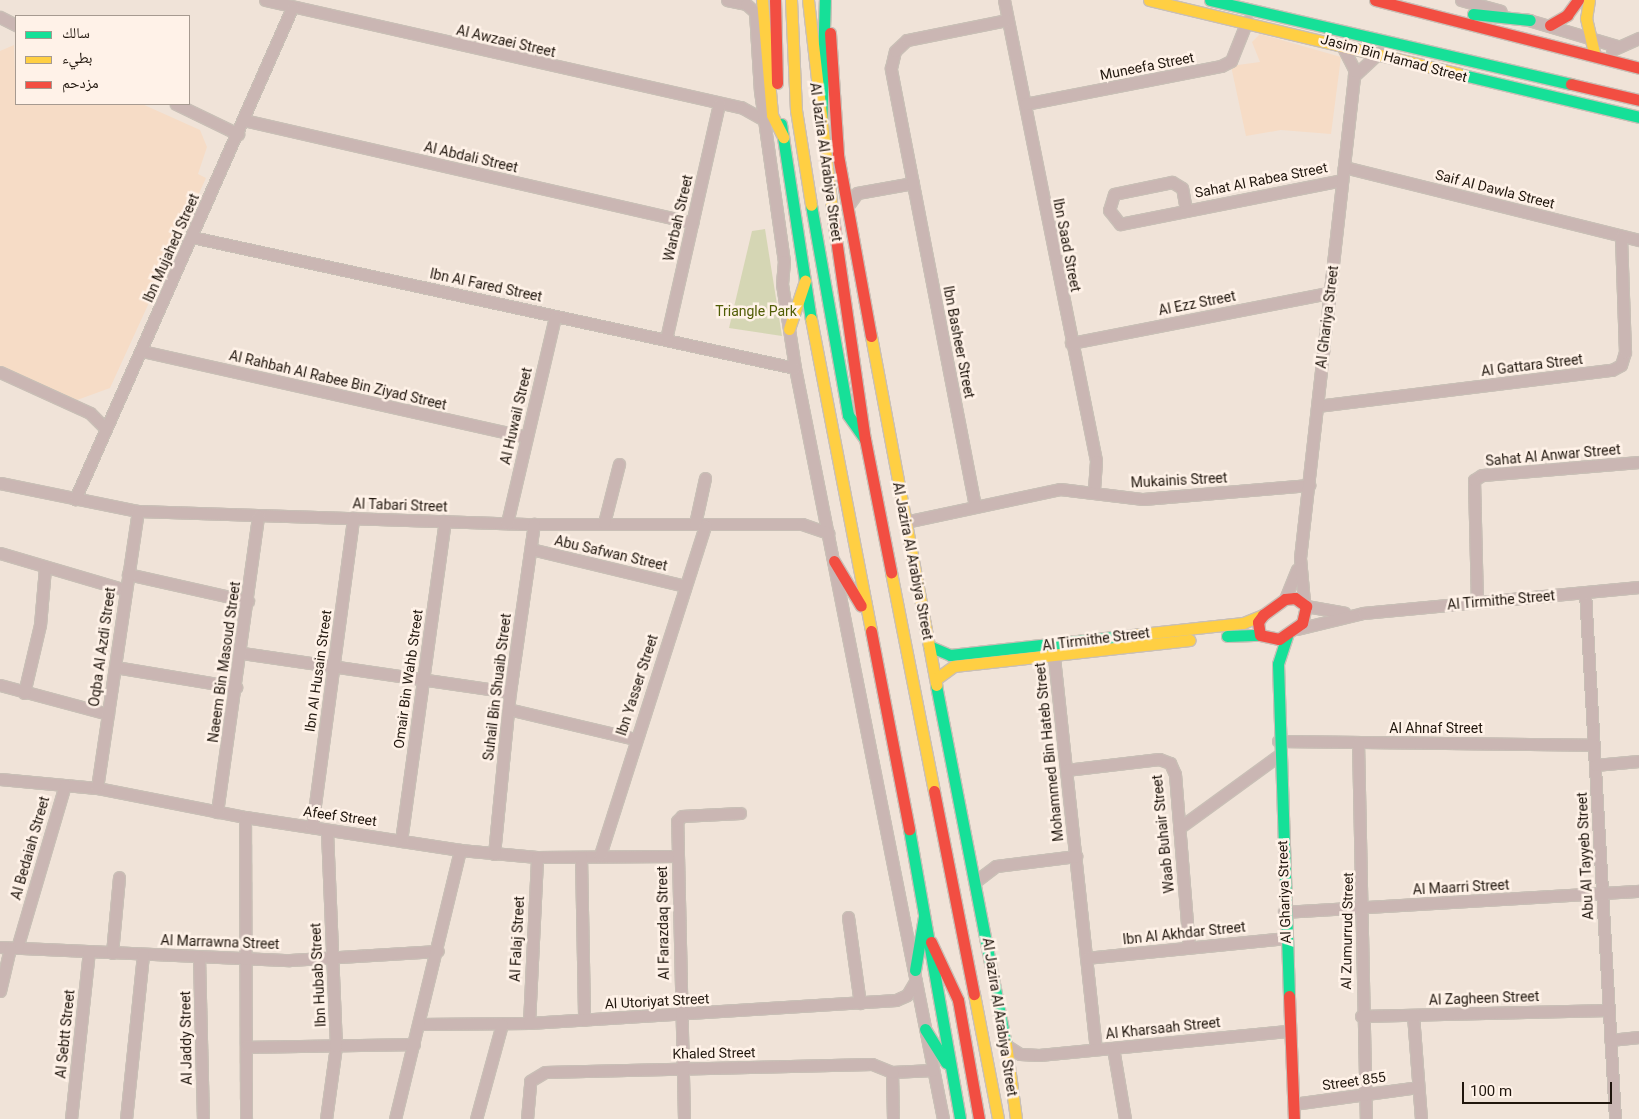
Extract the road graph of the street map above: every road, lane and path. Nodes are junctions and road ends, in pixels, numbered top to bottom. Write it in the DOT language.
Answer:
graph roads {
  1 [pos="265,0"];
  2 [pos="727,0"];
  3 [pos="762,0"];
  4 [pos="775,0"];
  5 [pos="791,0"];
  6 [pos="808,0"];
  7 [pos="825,0"];
  8 [pos="832,0"];
  9 [pos="1149,0"];
  10 [pos="1210,0"];
  11 [pos="1375,0"];
  12 [pos="1460,0"];
  13 [pos="1578,0"];
  14 [pos="1589,0"];
  15 [pos="1005,1"];
  16 [pos="292,8"];
  17 [pos="1441,16"];
  18 [pos="0,17"];
  19 [pos="1290,19"];
  20 [pos="1007,20"];
  21 [pos="1530,20"];
  22 [pos="1247,21"];
  23 [pos="15,25"];
  24 [pos="1550,25"];
  25 [pos="1306,35"];
  26 [pos="1591,38"];
  27 [pos="1639,38"];
  28 [pos="1340,44"];
  29 [pos="1617,46"];
  30 [pos="1379,53"];
  31 [pos="1598,57"];
  32 [pos="1475,64"];
  33 [pos="1436,66"];
  34 [pos="1639,68"];
  35 [pos="1354,76"];
  36 [pos="760,91"];
  37 [pos="1639,100"];
  38 [pos="719,104"];
  39 [pos="1025,104"];
  40 [pos="178,105"];
  41 [pos="741,107"];
  42 [pos="1639,117"];
  43 [pos="244,120"];
  44 [pos="764,120"];
  45 [pos="821,131"];
  46 [pos="238,134"];
  47 [pos="782,137"];
  48 [pos="1344,167"];
  49 [pos="1342,180"];
  50 [pos="913,183"];
  51 [pos="847,207"];
  52 [pos="1186,210"];
  53 [pos="692,223"];
  54 [pos="835,225"];
  55 [pos="1621,236"];
  56 [pos="192,237"];
  57 [pos="1639,240"];
  58 [pos="855,245"];
  59 [pos="806,279"];
  60 [pos="1330,293"];
  61 [pos="555,316"];
  62 [pos="789,329"];
  63 [pos="666,339"];
  64 [pos="1071,343"];
  65 [pos="792,346"];
  66 [pos="142,351"];
  67 [pos="774,361"];
  68 [pos="795,368"];
  69 [pos="0,372"];
  70 [pos="1317,406"];
  71 [pos="114,409"];
  72 [pos="90,412"];
  73 [pos="105,428"];
  74 [pos="527,437"];
  75 [pos="865,439"];
  76 [pos="1639,462"];
  77 [pos="619,464"];
  78 [pos="705,478"];
  79 [pos="0,483"];
  80 [pos="1308,485"];
  81 [pos="1094,492"];
  82 [pos="75,499"];
  83 [pos="975,506"];
  84 [pos="138,511"];
  85 [pos="824,511"];
  86 [pos="258,516"];
  87 [pos="353,518"];
  88 [pos="445,521"];
  89 [pos="905,522"];
  90 [pos="507,523"];
  91 [pos="604,523"];
  92 [pos="534,524"];
  93 [pos="700,524"];
  94 [pos="802,524"];
  95 [pos="828,533"];
  96 [pos="531,549"];
  97 [pos="0,553"];
  98 [pos="1300,558"];
  99 [pos="834,561"];
  100 [pos="45,568"];
  101 [pos="128,574"];
  102 [pos="685,586"];
  103 [pos="1639,587"];
  104 [pos="126,590"];
  105 [pos="893,590"];
  106 [pos="1585,592"];
  107 [pos="1285,599"];
  108 [pos="248,601"];
  109 [pos="1477,603"];
  110 [pos="1305,604"];
  111 [pos="1363,613"];
  112 [pos="1263,615"];
  113 [pos="868,617"];
  114 [pos="924,625"];
  115 [pos="1291,633"];
  116 [pos="1264,637"];
  117 [pos="929,646"];
  118 [pos="1053,650"];
  119 [pos="242,652"];
  120 [pos="334,664"];
  121 [pos="1278,664"];
  122 [pos="114,667"];
  123 [pos="424,679"];
  124 [pos="936,679"];
  125 [pos="0,685"];
  126 [pos="236,687"];
  127 [pos="510,692"];
  128 [pos="24,693"];
  129 [pos="940,705"];
  130 [pos="508,709"];
  131 [pos="108,714"];
  132 [pos="635,739"];
  133 [pos="1278,742"];
  134 [pos="1358,742"];
  135 [pos="1594,745"];
  136 [pos="1278,755"];
  137 [pos="1639,761"];
  138 [pos="1594,765"];
  139 [pos="1066,770"];
  140 [pos="0,779"];
  141 [pos="65,785"];
  142 [pos="97,788"];
  143 [pos="932,788"];
  144 [pos="217,812"];
  145 [pos="740,813"];
  146 [pos="245,818"];
  147 [pos="312,827"];
  148 [pos="1179,828"];
  149 [pos="327,830"];
  150 [pos="401,841"];
  151 [pos="460,850"];
  152 [pos="494,854"];
  153 [pos="600,856"];
  154 [pos="677,856"];
  155 [pos="1076,856"];
  156 [pos="581,857"];
  157 [pos="537,858"];
  158 [pos="120,877"];
  159 [pos="976,881"];
  160 [pos="1639,891"];
  161 [pos="1602,894"];
  162 [pos="1362,907"];
  163 [pos="925,912"];
  164 [pos="1284,912"];
  165 [pos="848,918"];
  166 [pos="1286,938"];
  167 [pos="932,942"];
  168 [pos="9,948"];
  169 [pos="1189,948"];
  170 [pos="438,950"];
  171 [pos="89,952"];
  172 [pos="112,953"];
  173 [pos="143,954"];
  174 [pos="199,957"];
  175 [pos="332,957"];
  176 [pos="1086,958"];
  177 [pos="246,959"];
  178 [pos="971,972"];
  179 [pos="915,975"];
  180 [pos="0,990"];
  181 [pos="896,1000"];
  182 [pos="860,1003"];
  183 [pos="1608,1010"];
  184 [pos="679,1015"];
  185 [pos="1413,1015"];
  186 [pos="1361,1016"];
  187 [pos="584,1020"];
  188 [pos="529,1023"];
  189 [pos="1001,1023"];
  190 [pos="419,1024"];
  191 [pos="502,1024"];
  192 [pos="923,1024"];
  193 [pos="1290,1031"];
  194 [pos="1639,1037"];
  195 [pos="1610,1040"];
  196 [pos="414,1044"];
  197 [pos="1004,1044"];
  198 [pos="336,1046"];
  199 [pos="246,1047"];
  200 [pos="1113,1048"];
  201 [pos="1096,1049"];
  202 [pos="1039,1055"];
  203 [pos="682,1068"];
  204 [pos="933,1070"];
  205 [pos="892,1072"];
  206 [pos="951,1072"];
  207 [pos="1008,1074"];
  208 [pos="1418,1087"];
  209 [pos="1012,1094"];
  210 [pos="1364,1094"];
  211 [pos="1293,1104"];
  212 [pos="71,1119"];
  213 [pos="126,1119"];
  214 [pos="203,1119"];
  215 [pos="246,1119"];
  216 [pos="326,1119"];
  217 [pos="394,1119"];
  218 [pos="476,1119"];
  219 [pos="527,1119"];
  220 [pos="684,1119"];
  221 [pos="893,1119"];
  222 [pos="943,1119"];
  223 [pos="960,1119"];
  224 [pos="979,1119"];
  225 [pos="998,1119"];
  226 [pos="1009,1119"];
  227 [pos="1016,1119"];
  228 [pos="1125,1119"];
  229 [pos="1294,1119"];
  230 [pos="1366,1119"];
  231 [pos="1421,1119"];
  232 [pos="1615,1119"];
  1 -- 16 [label="street, Al Awzaei Street"];
  2 -- 36 [label="street"];
  3 -- 47 [label="main road"];
  4 -- 47 [label="main road"];
  5 -- 75 [label="main road"];
  6 -- 45 [label="main road, Al Jazira Al Arabiya Street"];
  7 -- 45 [label="main road"];
  8 -- 51 [label="main road, Al Jazira Al Arabiya Street"];
  9 -- 22 [label="main road, Jasim Bin Hamad Street"];
  10 -- 19 [label="main road, Jasim Bin Hamad Street"];
  11 -- 17 [label="main road"];
  12 -- 21 [label="street"];
  13 -- 24 [label="main road"];
  14 -- 26 [label="main road"];
  15 -- 20 [label="street, Ibn Saad Street"];
  16 -- 38 [label="street, Al Awzaei Street"];
  16 -- 43 [label="street, Ibn Mujahed Street"];
  17 -- 21 [label="main road"];
  17 -- 31 [label="main road"];
  18 -- 23 [label="street"];
  19 -- 25 [label="main road"];
  19 -- 32 [label="main road, Jasim Bin Hamad Street"];
  20 -- 39 [label="street, Ibn Saad Street"];
  20 -- 50 [label="street, Ibn Basheer Street"];
  21 -- 24 [label="street"];
  22 -- 25 [label="main road, Jasim Bin Hamad Street"];
  22 -- 39 [label="street, Muneefa Street"];
  24 -- 26 [label="street"];
  25 -- 28 [label="main road, Jasim Bin Hamad Street"];
  26 -- 29 [label="street"];
  26 -- 31 [label="main road"];
  27 -- 29 [label="street"];
  28 -- 30 [label="main road, Jasim Bin Hamad Street"];
  28 -- 35 [label="street, Al Ghariya Street"];
  29 -- 31 [label="street"];
  30 -- 33 [label="main road, Jasim Bin Hamad Street"];
  30 -- 35 [label="street"];
  31 -- 34 [label="main road"];
  32 -- 33 [label="main road"];
  32 -- 37 [label="main road, Jasim Bin Hamad Street"];
  33 -- 42 [label="main road, Jasim Bin Hamad Street"];
  35 -- 48 [label="street, Al Ghariya Street"];
  36 -- 41 [label="street"];
  36 -- 44 [label="street"];
  38 -- 41 [label="street, Al Awzaei Street"];
  38 -- 53 [label="street, Warbah Street"];
  39 -- 64 [label="street, Ibn Saad Street"];
  40 -- 46 [label="street"];
  41 -- 44 [label="street, Al Awzaei Street"];
  43 -- 46 [label="street, Ibn Mujahed Street"];
  43 -- 53 [label="street, Al Abdali Street"];
  44 -- 62 [label="street"];
  45 -- 54 [label="main road, Al Jazira Al Arabiya Street"];
  46 -- 56 [label="street, Ibn Mujahed Street"];
  47 -- 59 [label="main road"];
  48 -- 49 [label="street, Al Ghariya Street"];
  48 -- 55 [label="street, Saif Al Dawla Street"];
  49 -- 52 [label="street, Sahat Al Rabea Street"];
  49 -- 60 [label="street, Al Ghariya Street"];
  50 -- 51 [label="street"];
  50 -- 83 [label="street, Ibn Basheer Street"];
  51 -- 58 [label="main road, Al Jazira Al Arabiya Street"];
  52 -- 52 [label="street, Sahat Al Rabea Street"];
  53 -- 63 [label="street, Warbah Street"];
  54 -- 58 [label="main road"];
  54 -- 75 [label="main road, Al Jazira Al Arabiya Street"];
  55 -- 57 [label="street, Saif Al Dawla Street"];
  55 -- 70 [label="street, Al Gattara Street"];
  56 -- 61 [label="street, Ibn Al Fared Street"];
  56 -- 66 [label="street, Ibn Mujahed Street"];
  58 -- 89 [label="main road, Al Jazira Al Arabiya Street"];
  59 -- 62 [label="main road"];
  59 -- 113 [label="main road"];
  60 -- 64 [label="street, Al Ezz Street"];
  60 -- 70 [label="street, Al Ghariya Street"];
  61 -- 63 [label="street, Ibn Al Fared Street"];
  61 -- 74 [label="street, Al Huwail Street"];
  62 -- 65 [label="street"];
  63 -- 67 [label="street, Ibn Al Fared Street"];
  64 -- 81 [label="street, Ibn Saad Street"];
  65 -- 67 [label="street"];
  65 -- 68 [label="street"];
  66 -- 71 [label="street, Ibn Mujahed Street"];
  66 -- 74 [label="street, Al Rahbah Al Rabee Bin Ziyad Street"];
  67 -- 68 [label="street, Ibn Al Fared Street"];
  68 -- 85 [label="street"];
  69 -- 72 [label="street"];
  70 -- 80 [label="street, Al Ghariya Street"];
  71 -- 72 [label="street"];
  71 -- 73 [label="street, Ibn Mujahed Street"];
  72 -- 73 [label="street"];
  73 -- 82 [label="street, Ibn Mujahed Street"];
  74 -- 90 [label="street, Al Huwail Street"];
  75 -- 105 [label="main road, Al Jazira Al Arabiya Street"];
  76 -- 109 [label="street, Sahat Al Anwar Street"];
  77 -- 91 [label="street"];
  78 -- 93 [label="street, Ibn Yasser Street"];
  79 -- 82 [label="street, Al Tabari Street"];
  80 -- 81 [label="street, Mukainis Street"];
  80 -- 98 [label="street, Al Ghariya Street"];
  81 -- 83 [label="street, Mukainis Street"];
  82 -- 84 [label="street, Al Tabari Street"];
  83 -- 89 [label="street, Mukainis Street"];
  84 -- 86 [label="street, Al Tabari Street"];
  84 -- 101 [label="street, Oqba Al Azdi Street"];
  85 -- 94 [label="street"];
  85 -- 95 [label="street"];
  86 -- 87 [label="street, Al Tabari Street"];
  86 -- 108 [label="street, Naeem Bin Masoud Street"];
  87 -- 88 [label="street, Al Tabari Street"];
  87 -- 120 [label="street, Ibn Al Husain Street"];
  88 -- 90 [label="street, Al Tabari Street"];
  88 -- 123 [label="street, Omair Bin Wahb Street"];
  89 -- 114 [label="main road, Al Jazira Al Arabiya Street"];
  90 -- 92 [label="street, Al Tabari Street"];
  91 -- 92 [label="street, Al Tabari Street"];
  91 -- 93 [label="street, Al Tabari Street"];
  92 -- 96 [label="street, Suhail Bin Shuaib Street"];
  93 -- 94 [label="street, Al Tabari Street"];
  93 -- 102 [label="street, Ibn Yasser Street"];
  94 -- 95 [label="street, Al Tabari Street"];
  95 -- 99 [label="street"];
  96 -- 102 [label="street, Abu Safwan Street"];
  96 -- 127 [label="street, Suhail Bin Shuaib Street"];
  97 -- 100 [label="street"];
  98 -- 107 [label="street, Al Ghariya Street"];
  98 -- 110 [label="street, Al Ghariya Street"];
  99 -- 113 [label="main road"];
  99 -- 179 [label="street"];
  100 -- 104 [label="street"];
  100 -- 128 [label="street"];
  101 -- 104 [label="street, Oqba Al Azdi Street"];
  101 -- 108 [label="street"];
  102 -- 132 [label="street, Ibn Yasser Street"];
  103 -- 106 [label="street, Al Tirmithe Street"];
  104 -- 122 [label="street, Oqba Al Azdi Street"];
  105 -- 114 [label="main road"];
  105 -- 143 [label="main road, Al Jazira Al Arabiya Street"];
  106 -- 109 [label="street, Al Tirmithe Street"];
  106 -- 135 [label="street, Abu Al Tayyeb Street"];
  107 -- 110 [label="main road"];
  107 -- 112 [label="main road, Al Tirmithe Street"];
  108 -- 119 [label="street, Naeem Bin Masoud Street"];
  109 -- 111 [label="street, Al Tirmithe Street"];
  110 -- 111 [label="street, Al Tirmithe Street"];
  110 -- 115 [label="main road, Al Ghariya Street"];
  111 -- 115 [label="street, Al Tirmithe Street"];
  112 -- 116 [label="main road"];
  112 -- 118 [label="main road, Al Tirmithe Street"];
  113 -- 163 [label="main road"];
  114 -- 117 [label="main road, Al Jazira Al Arabiya Street"];
  115 -- 116 [label="main road, Al Tirmithe Street"];
  115 -- 121 [label="main road, Al Ghariya Street"];
  116 -- 118 [label="main road, Al Tirmithe Street"];
  116 -- 121 [label="main road, Al Ghariya Street"];
  117 -- 118 [label="main road, Al Tirmithe Street"];
  117 -- 124 [label="main road, Al Jazira Al Arabiya Street"];
  118 -- 124 [label="main road, Al Tirmithe Street"];
  118 -- 139 [label="street, Mohammed Bin Hateb Street"];
  119 -- 120 [label="street"];
  119 -- 126 [label="street, Naeem Bin Masoud Street"];
  120 -- 123 [label="street"];
  120 -- 147 [label="street, Ibn Al Husain Street"];
  121 -- 133 [label="main road, Al Ghariya Street"];
  122 -- 126 [label="street"];
  122 -- 131 [label="street, Oqba Al Azdi Street"];
  123 -- 127 [label="street"];
  123 -- 150 [label="street, Omair Bin Wahb Street"];
  124 -- 129 [label="main road, Al Jazira Al Arabiya Street"];
  125 -- 128 [label="street"];
  126 -- 144 [label="street, Naeem Bin Masoud Street"];
  127 -- 130 [label="street, Suhail Bin Shuaib Street"];
  128 -- 131 [label="street"];
  129 -- 143 [label="main road"];
  129 -- 159 [label="main road, Al Jazira Al Arabiya Street"];
  130 -- 132 [label="street"];
  130 -- 152 [label="street, Suhail Bin Shuaib Street"];
  131 -- 142 [label="street, Oqba Al Azdi Street"];
  132 -- 153 [label="street, Ibn Yasser Street"];
  133 -- 134 [label="street, Al Ahnaf Street"];
  133 -- 136 [label="main road, Al Ghariya Street"];
  134 -- 135 [label="street, Al Ahnaf Street"];
  134 -- 162 [label="street, Al Zumurrud Street"];
  135 -- 138 [label="street, Abu Al Tayyeb Street"];
  136 -- 148 [label="street"];
  136 -- 164 [label="main road, Al Ghariya Street"];
  137 -- 138 [label="street"];
  138 -- 161 [label="street, Abu Al Tayyeb Street"];
  139 -- 148 [label="street, Waab Buhair Street"];
  139 -- 155 [label="street, Mohammed Bin Hateb Street"];
  140 -- 141 [label="street, Afeef Street"];
  141 -- 142 [label="street, Afeef Street"];
  141 -- 168 [label="street, Al Bedaiah Street"];
  142 -- 144 [label="street, Afeef Street"];
  143 -- 178 [label="main road, Al Jazira Al Arabiya Street"];
  144 -- 146 [label="street, Afeef Street"];
  145 -- 154 [label="street, Al Farazdaq Street"];
  146 -- 147 [label="street, Afeef Street"];
  146 -- 177 [label="street"];
  147 -- 149 [label="street, Afeef Street"];
  148 -- 169 [label="street, Waab Buhair Street"];
  149 -- 150 [label="street, Afeef Street"];
  149 -- 175 [label="street, Ibn Hubab Street"];
  150 -- 151 [label="street, Afeef Street"];
  151 -- 152 [label="street, Afeef Street"];
  151 -- 170 [label="street"];
  152 -- 157 [label="street, Afeef Street"];
  153 -- 154 [label="street, Afeef Street"];
  153 -- 156 [label="street, Afeef Street"];
  154 -- 184 [label="street, Al Farazdaq Street"];
  155 -- 159 [label="street, Mohammed Bin Hateb Street"];
  155 -- 176 [label="street, Mohammed Bin Hateb Street"];
  156 -- 157 [label="street, Afeef Street"];
  156 -- 187 [label="street"];
  157 -- 188 [label="street, Al Falaj Street"];
  158 -- 172 [label="street"];
  159 -- 189 [label="main road, Al Jazira Al Arabiya Street"];
  160 -- 161 [label="street, Al Maarri Street"];
  161 -- 162 [label="street, Al Maarri Street"];
  161 -- 183 [label="street, Abu Al Tayyeb Street"];
  162 -- 164 [label="street, Al Maarri Street"];
  162 -- 186 [label="street, Al Zumurrud Street"];
  163 -- 167 [label="main road"];
  163 -- 179 [label="main road"];
  164 -- 166 [label="main road, Al Ghariya Street"];
  165 -- 182 [label="street"];
  166 -- 169 [label="street, Ibn Al Akhdar Street"];
  166 -- 193 [label="main road, Al Ghariya Street"];
  167 -- 206 [label="main road"];
  167 -- 224 [label="main road"];
  168 -- 171 [label="street, Al Marrawna Street"];
  168 -- 180 [label="street, Al Bedaiah Street"];
  169 -- 176 [label="street, Ibn Al Akhdar Street"];
  170 -- 175 [label="street, Al Marrawna Street"];
  170 -- 190 [label="street"];
  171 -- 172 [label="street, Al Marrawna Street"];
  171 -- 212 [label="street, Al Sebtt Street"];
  172 -- 173 [label="street, Al Marrawna Street"];
  173 -- 174 [label="street, Al Marrawna Street"];
  173 -- 213 [label="street"];
  174 -- 177 [label="street, Al Marrawna Street"];
  174 -- 214 [label="street, Al Jaddy Street"];
  175 -- 177 [label="street, Al Marrawna Street"];
  175 -- 198 [label="street, Ibn Hubab Street"];
  176 -- 201 [label="street, Mohammed Bin Hateb Street"];
  177 -- 199 [label="street"];
  178 -- 189 [label="main road"];
  178 -- 225 [label="main road, Al Jazira Al Arabiya Street"];
  179 -- 181 [label="street"];
  179 -- 192 [label="street"];
  181 -- 182 [label="street, Al Utoriyat Street"];
  181 -- 192 [label="street"];
  182 -- 184 [label="street, Al Utoriyat Street"];
  183 -- 185 [label="street, Al Zagheen Street"];
  183 -- 195 [label="street, Abu Al Tayyeb Street"];
  184 -- 187 [label="street, Al Utoriyat Street"];
  184 -- 203 [label="street, Al Farazdaq Street"];
  185 -- 186 [label="street, Al Zagheen Street"];
  185 -- 208 [label="street"];
  186 -- 210 [label="street, Al Zumurrud Street"];
  187 -- 188 [label="street, Al Utoriyat Street"];
  188 -- 191 [label="street, Al Utoriyat Street"];
  189 -- 197 [label="main road, Al Jazira Al Arabiya Street"];
  190 -- 191 [label="street, Al Utoriyat Street"];
  190 -- 196 [label="street"];
  191 -- 218 [label="street"];
  192 -- 204 [label="street"];
  192 -- 206 [label="main road"];
  193 -- 200 [label="street, Al Kharsaah Street"];
  193 -- 211 [label="main road, Al Ghariya Street"];
  194 -- 195 [label="street"];
  195 -- 232 [label="street, Abu Al Tayyeb Street"];
  196 -- 198 [label="street"];
  196 -- 217 [label="street"];
  197 -- 202 [label="street, Al Kharsaah Street"];
  197 -- 207 [label="main road, Al Jazira Al Arabiya Street"];
  198 -- 199 [label="street"];
  198 -- 216 [label="street, Ibn Hubab Street"];
  199 -- 215 [label="street"];
  200 -- 201 [label="street, Al Kharsaah Street"];
  200 -- 228 [label="street"];
  201 -- 202 [label="street, Al Kharsaah Street"];
  202 -- 207 [label="street, Al Kharsaah Street"];
  203 -- 205 [label="street, Khaled Street"];
  203 -- 219 [label="street, Khaled Street"];
  203 -- 220 [label="street, Al Farazdaq Street"];
  204 -- 205 [label="street"];
  204 -- 222 [label="street"];
  205 -- 221 [label="street"];
  206 -- 223 [label="main road"];
  207 -- 209 [label="main road, Al Jazira Al Arabiya Street"];
  208 -- 210 [label="street, Street 855"];
  208 -- 231 [label="street"];
  209 -- 226 [label="main road"];
  209 -- 227 [label="main road, Al Jazira Al Arabiya Street"];
  210 -- 211 [label="street, Street 855"];
  210 -- 230 [label="street, Al Zumurrud Street"];
  211 -- 229 [label="main road, Al Ghariya Street"];
}
